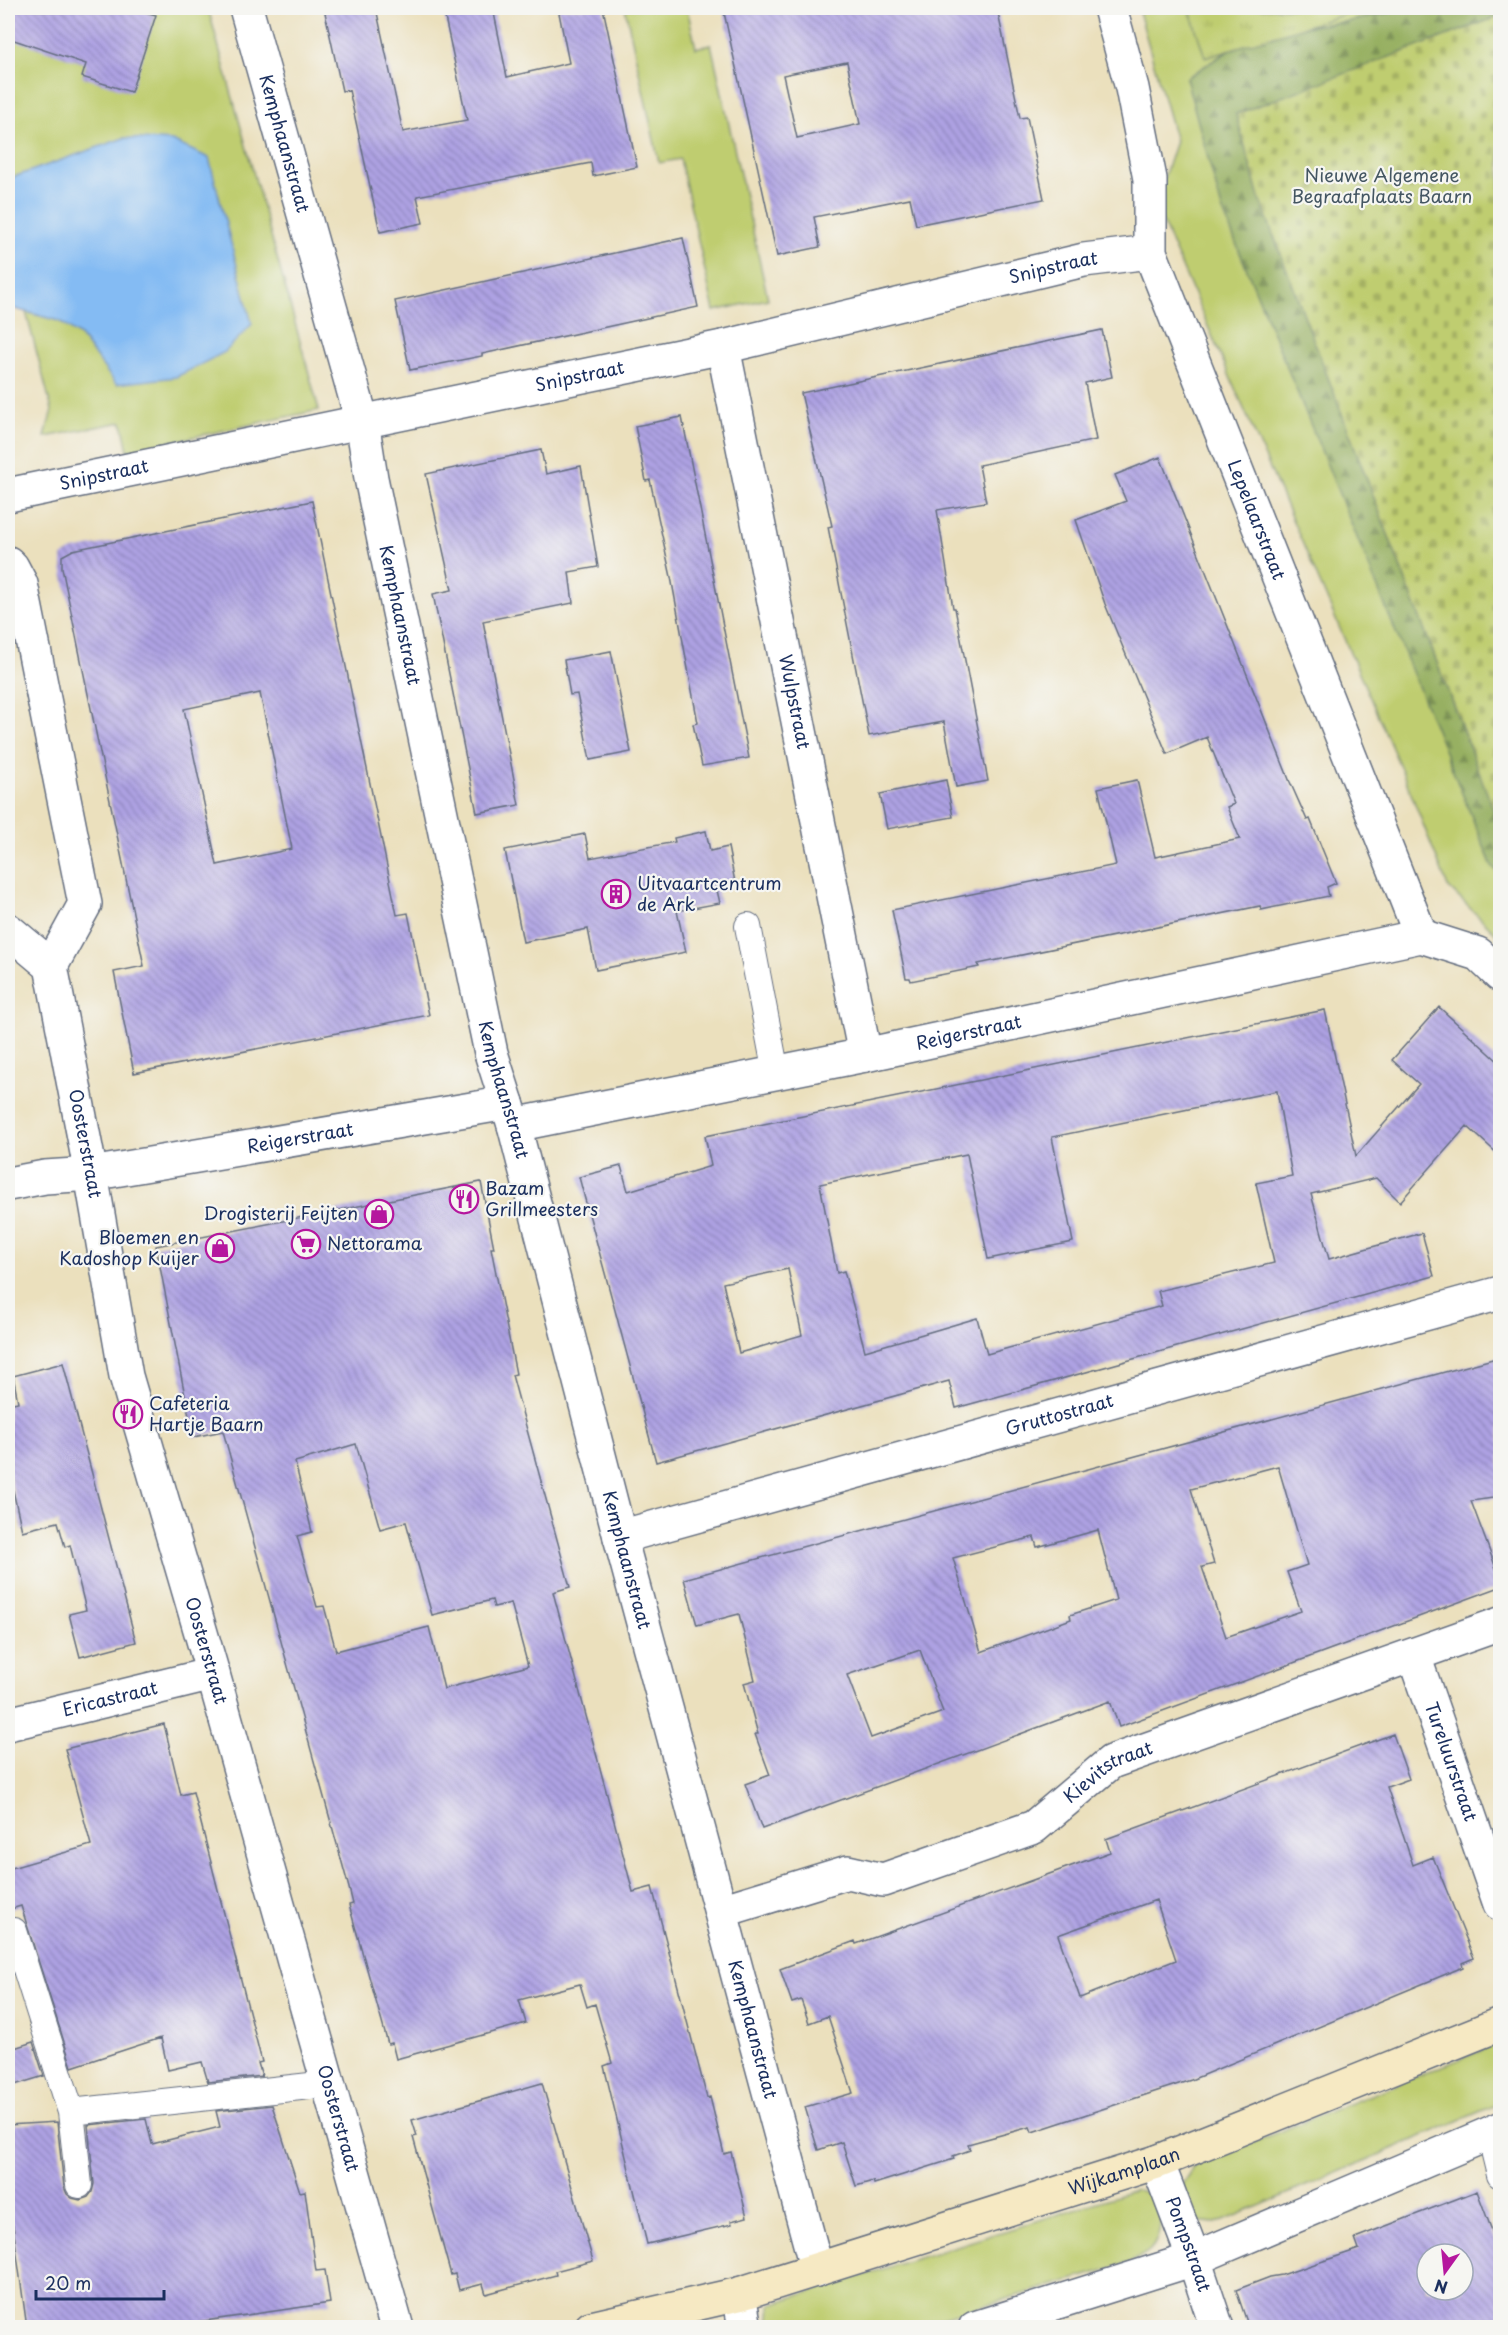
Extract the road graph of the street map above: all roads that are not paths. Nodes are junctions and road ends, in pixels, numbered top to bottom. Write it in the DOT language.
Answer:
graph roads {
  1 [pos="246,8"];
  2 [pos="1110,8"];
  3 [pos="1150,252"];
  4 [pos="723,347"];
  5 [pos="362,422"];
  6 [pos="8,495"];
  7 [pos="8,563"];
  8 [pos="748,926"];
  9 [pos="8,930"];
  10 [pos="1422,936"];
  11 [pos="51,966"];
  12 [pos="1500,975"];
  13 [pos="865,1055"];
  14 [pos="776,1073"];
  15 [pos="510,1114"];
  16 [pos="91,1174"];
  17 [pos="8,1184"];
  18 [pos="1500,1293"];
  19 [pos="620,1537"];
  20 [pos="1500,1624"];
  21 [pos="1414,1656"];
  22 [pos="213,1674"];
  23 [pos="8,1724"];
  24 [pos="1500,1904"];
  25 [pos="721,1911"];
  26 [pos="14,1931"];
  27 [pos="1500,2024"];
  28 [pos="328,2084"];
  29 [pos="71,2112"];
  30 [pos="1495,2132"];
  31 [pos="1157,2162"];
  32 [pos="1500,2175"];
  33 [pos="79,2185"];
  34 [pos="1194,2259"];
  35 [pos="817,2270"];
  36 [pos="739,2294"];
  37 [pos="397,2328"];
  38 [pos="591,2328"];
  39 [pos="745,2328"];
  40 [pos="975,2328"];
  41 [pos="1216,2328"];
  1 -- 5 [label="street, Kemphaanstraat"];
  2 -- 3 [label="street, Lepelaarstraat"];
  3 -- 4 [label="street, Snipstraat"];
  3 -- 10 [label="street, Lepelaarstraat"];
  4 -- 5 [label="street, Snipstraat"];
  4 -- 13 [label="street, Wulpstraat"];
  5 -- 6 [label="street, Snipstraat"];
  5 -- 15 [label="street, Kemphaanstraat"];
  7 -- 11 [label="street"];
  8 -- 14 [label="lane"];
  9 -- 11 [label="street"];
  10 -- 12 [label="street"];
  10 -- 13 [label="street, Reigerstraat"];
  11 -- 16 [label="street, Oosterstraat"];
  13 -- 14 [label="street, Reigerstraat"];
  14 -- 15 [label="street, Reigerstraat"];
  15 -- 16 [label="street, Reigerstraat"];
  15 -- 19 [label="street, Kemphaanstraat"];
  16 -- 17 [label="street, Reigerstraat"];
  16 -- 22 [label="street, Oosterstraat"];
  18 -- 19 [label="street, Gruttostraat"];
  19 -- 25 [label="street, Kemphaanstraat"];
  20 -- 21 [label="street, Kievitstraat"];
  21 -- 24 [label="street, Tureluurstraat"];
  21 -- 25 [label="street, Kievitstraat"];
  22 -- 23 [label="street, Ericastraat"];
  22 -- 28 [label="street, Oosterstraat"];
  25 -- 35 [label="street, Kemphaanstraat"];
  26 -- 29 [label="lane"];
  27 -- 31 [label="street, Wijkamplaan"];
  28 -- 29 [label="lane"];
  28 -- 37 [label="street, Oosterstraat"];
  29 -- 33 [label="lane"];
  30 -- 32 [label="lane"];
  30 -- 34 [label="street"];
  31 -- 34 [label="street, Pompstraat"];
  31 -- 35 [label="street, Wijkamplaan"];
  34 -- 40 [label="street"];
  34 -- 41 [label="street, Pompstraat"];
  35 -- 36 [label="street, Wijkamplaan"];
  36 -- 38 [label="street, Wijkamplaan"];
  36 -- 39 [label="street"];
}
